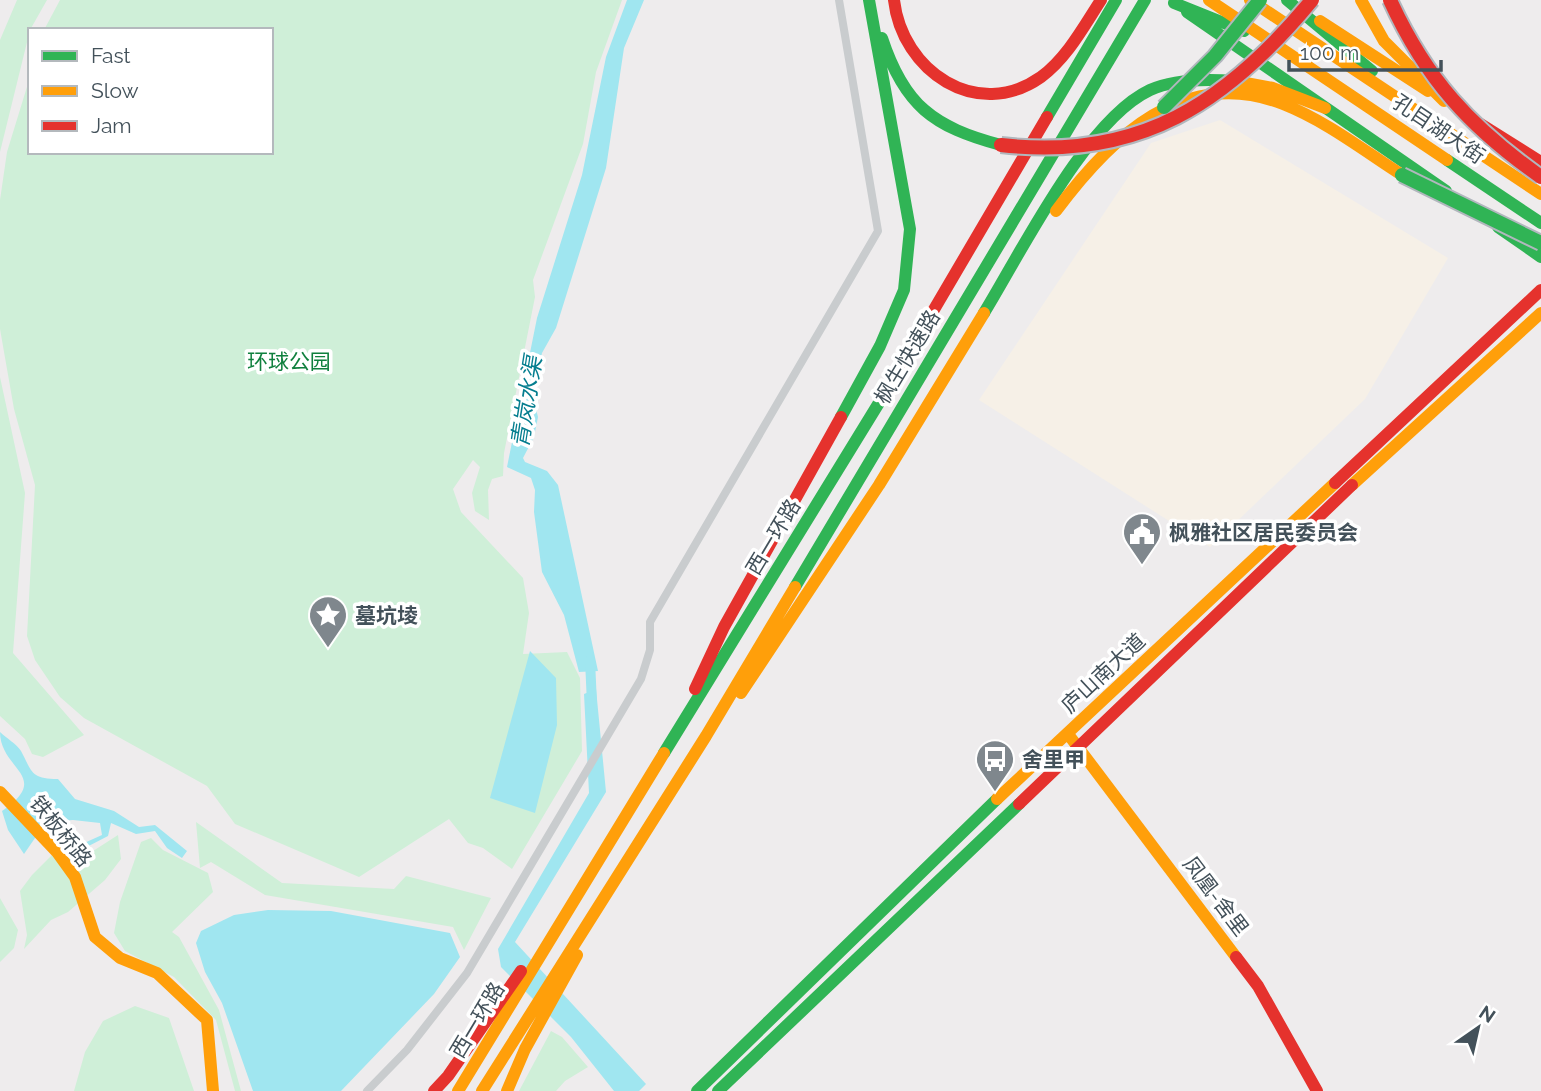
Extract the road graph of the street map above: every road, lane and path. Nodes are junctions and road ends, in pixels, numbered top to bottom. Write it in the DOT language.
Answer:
graph roads {
  1 [pos="839,0"];
  2 [pos="869,0"];
  3 [pos="894,0"];
  4 [pos="1101,0"];
  5 [pos="1116,0"];
  6 [pos="1145,0"];
  7 [pos="1209,0"];
  8 [pos="1250,0"];
  9 [pos="1260,0"];
  10 [pos="1287,0"];
  11 [pos="1312,0"];
  12 [pos="1361,0"];
  13 [pos="1390,0"];
  14 [pos="1172,1"];
  15 [pos="1272,43"];
  16 [pos="1444,101"];
  17 [pos="1164,107"];
  18 [pos="1325,108"];
  19 [pos="1427,117"];
  20 [pos="1541,162"];
  21 [pos="1541,177"];
  22 [pos="1541,194"];
  23 [pos="1541,223"];
  24 [pos="1541,243"];
  25 [pos="1541,257"];
  26 [pos="1541,290"];
  27 [pos="986,309"];
  28 [pos="1541,313"];
  29 [pos="1068,734"];
  30 [pos="706,736"];
  31 [pos="1078,747"];
  32 [pos="662,760"];
  33 [pos="683,774"];
  34 [pos="0,792"];
  35 [pos="607,846"];
  36 [pos="631,855"];
  37 [pos="213,1091"];
  38 [pos="367,1091"];
  39 [pos="434,1091"];
  40 [pos="458,1091"];
  41 [pos="482,1091"];
  42 [pos="507,1091"];
  43 [pos="697,1091"];
  44 [pos="718,1091"];
  45 [pos="1317,1091"];
  1 -- 38 [label="street"];
  2 -- 11 [label="main road, bridge"];
  2 -- 32 [label="main road"];
  3 -- 4 [label="main road"];
  5 -- 32 [label="main road, 西一环路"];
  6 -- 30 [label="main road, 枫生快速路"];
  7 -- 15 [label="main road, 孔目湖大街"];
  8 -- 19 [label="main road, 孔目湖大街"];
  9 -- 17 [label="main road, bridge"];
  10 -- 16 [label="main road"];
  10 -- 19 [label="main road"];
  12 -- 16 [label="main road"];
  13 -- 21 [label="main road, bridge"];
  14 -- 15 [label="main road"];
  14 -- 18 [label="main road"];
  15 -- 23 [label="main road, 孔目湖大街"];
  16 -- 20 [label="main road"];
  17 -- 24 [label="main road, bridge"];
  17 -- 27 [label="main road, bridge"];
  18 -- 25 [label="main road"];
  18 -- 27 [label="main road"];
  19 -- 22 [label="main road"];
  26 -- 29 [label="main road, 庐山南大道"];
  27 -- 33 [label="main road"];
  28 -- 31 [label="main road, 庐山南大道"];
  29 -- 31 [label="main road, 凤凰-舍里"];
  29 -- 43 [label="main road, 庐山南大道"];
  30 -- 33 [label="main road, 西一环路"];
  31 -- 44 [label="main road, 庐山南大道"];
  31 -- 45 [label="main road, 凤凰-舍里"];
  32 -- 35 [label="main road, 西一环路"];
  33 -- 36 [label="main road, 西一环路"];
  34 -- 37 [label="main road, 铁板桥路"];
  35 -- 39 [label="main road"];
  35 -- 40 [label="main road, 西一环路"];
  36 -- 41 [label="main road, 西一环路"];
  36 -- 42 [label="main road"];
}
